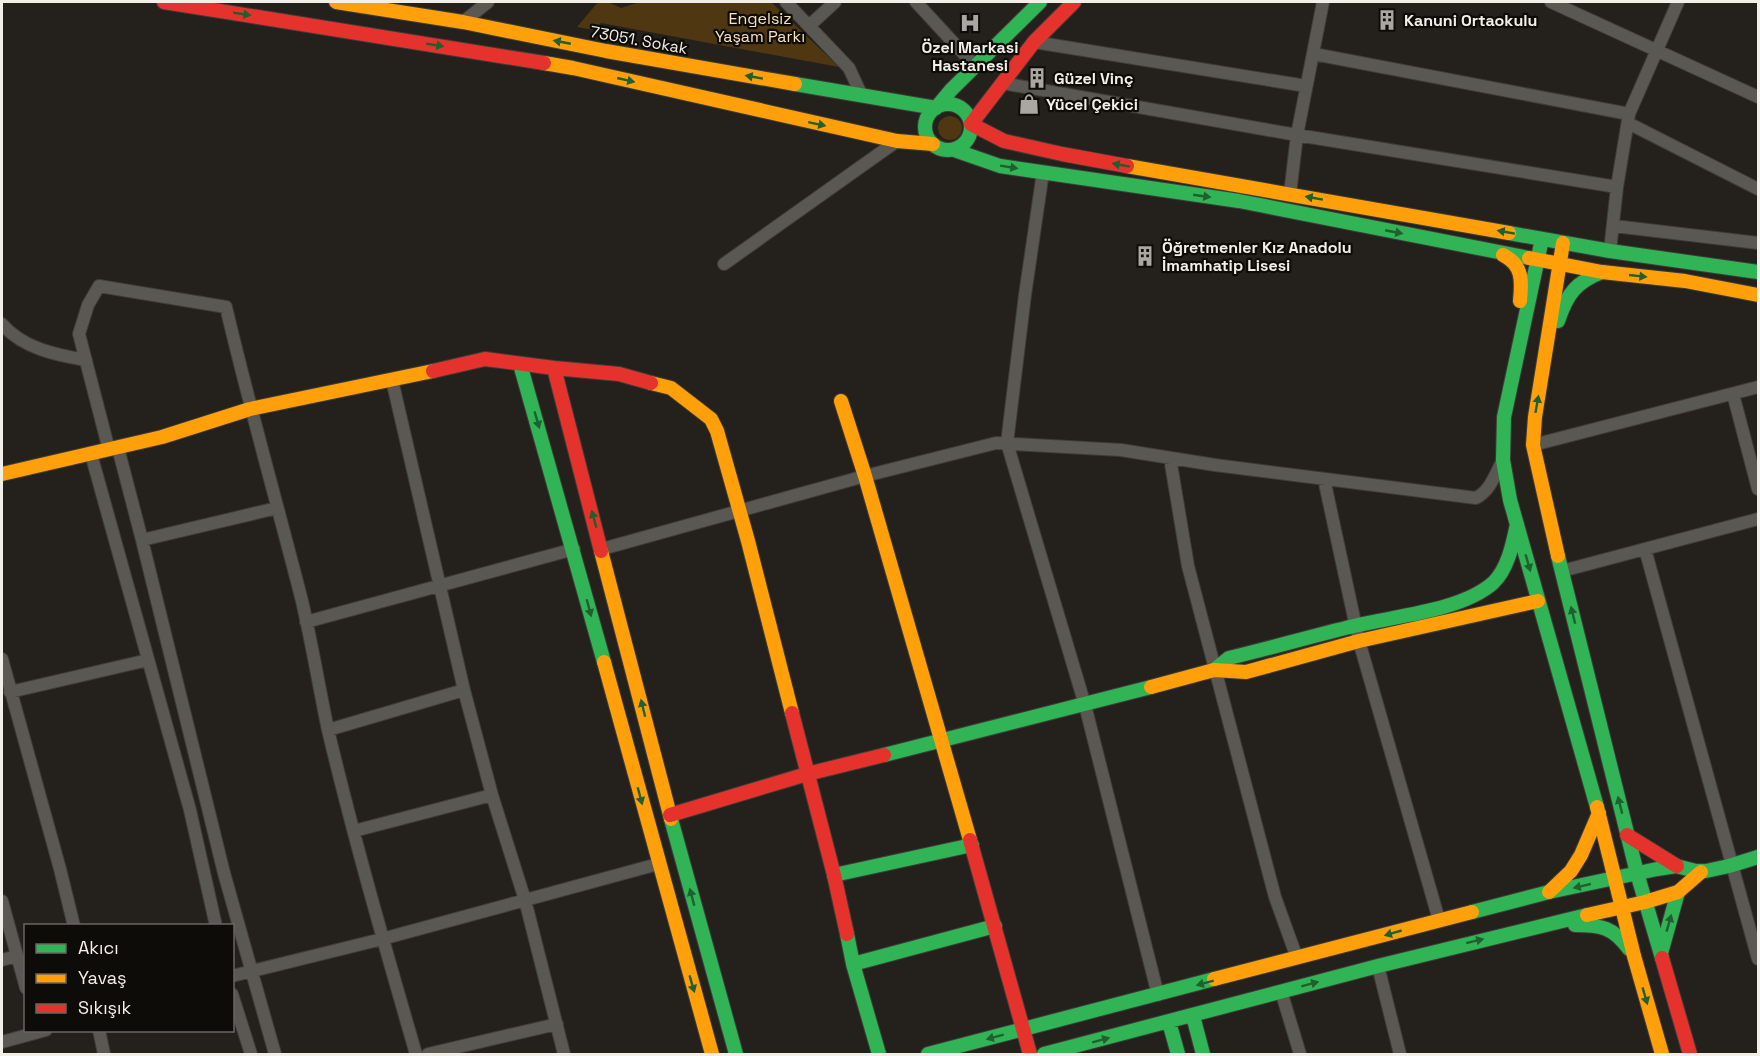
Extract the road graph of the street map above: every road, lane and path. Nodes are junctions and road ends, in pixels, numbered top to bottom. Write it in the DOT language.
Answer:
graph roads {
  1 [pos="164,2"];
  2 [pos="336,2"];
  3 [pos="488,2"];
  4 [pos="786,2"];
  5 [pos="835,2"];
  6 [pos="916,2"];
  7 [pos="1041,2"];
  8 [pos="1074,2"];
  9 [pos="1323,2"];
  10 [pos="1551,2"];
  11 [pos="1678,2"];
  12 [pos="385,6"];
  13 [pos="463,22"];
  14 [pos="810,26"];
  15 [pos="1034,42"];
  16 [pos="1657,49"];
  17 [pos="1314,54"];
  18 [pos="973,68"];
  19 [pos="1306,86"];
  20 [pos="1000,87"];
  21 [pos="861,96"];
  22 [pos="1758,97"];
  23 [pos="885,100"];
  24 [pos="936,108"];
  25 [pos="1628,119"];
  26 [pos="971,124"];
  27 [pos="1297,135"];
  28 [pos="897,141"];
  29 [pos="1014,143"];
  30 [pos="933,144"];
  31 [pos="954,150"];
  32 [pos="1043,172"];
  33 [pos="1617,187"];
  34 [pos="1758,189"];
  35 [pos="1290,194"];
  36 [pos="1614,226"];
  37 [pos="1542,239"];
  38 [pos="1563,243"];
  39 [pos="1758,243"];
  40 [pos="1611,251"];
  41 [pos="1496,252"];
  42 [pos="1538,259"];
  43 [pos="724,264"];
  44 [pos="1560,264"];
  45 [pos="1758,272"];
  46 [pos="1602,273"];
  47 [pos="1758,296"];
  48 [pos="2,324"];
  49 [pos="86,360"];
  50 [pos="520,364"];
  51 [pos="554,368"];
  52 [pos="1513,371"];
  53 [pos="1542,379"];
  54 [pos="392,380"];
  55 [pos="1758,387"];
  56 [pos="1733,394"];
  57 [pos="841,401"];
  58 [pos="250,409"];
  59 [pos="1007,443"];
  60 [pos="1533,446"];
  61 [pos="113,449"];
  62 [pos="90,454"];
  63 [pos="1170,458"];
  64 [pos="1503,460"];
  65 [pos="2,474"];
  66 [pos="865,476"];
  67 [pos="1324,478"];
  68 [pos="1758,489"];
  69 [pos="277,508"];
  70 [pos="740,510"];
  71 [pos="1758,519"];
  72 [pos="1517,523"];
  73 [pos="142,540"];
  74 [pos="574,549"];
  75 [pos="602,549"];
  76 [pos="1645,549"];
  77 [pos="1562,571"];
  78 [pos="439,585"];
  79 [pos="1538,601"];
  80 [pos="306,622"];
  81 [pos="1356,626"];
  82 [pos="1359,641"];
  83 [pos="2,659"];
  84 [pos="148,660"];
  85 [pos="1214,670"];
  86 [pos="3,673"];
  87 [pos="464,690"];
  88 [pos="10,692"];
  89 [pos="1085,705"];
  90 [pos="328,730"];
  91 [pos="942,740"];
  92 [pos="807,774"];
  93 [pos="492,795"];
  94 [pos="1599,813"];
  95 [pos="670,815"];
  96 [pos="354,831"];
  97 [pos="1627,836"];
  98 [pos="972,845"];
  99 [pos="1758,857"];
  100 [pos="658,864"];
  101 [pos="1733,865"];
  102 [pos="1677,866"];
  103 [pos="1701,872"];
  104 [pos="1637,873"];
  105 [pos="834,875"];
  106 [pos="1616,878"];
  107 [pos="1549,892"];
  108 [pos="1678,892"];
  109 [pos="525,900"];
  110 [pos="2,901"];
  111 [pos="1645,902"];
  112 [pos="1623,907"];
  113 [pos="1439,920"];
  114 [pos="74,924"];
  115 [pos="216,924"];
  116 [pos="1544,924"];
  117 [pos="995,926"];
  118 [pos="382,939"];
  119 [pos="1660,954"];
  120 [pos="17,956"];
  121 [pos="1634,956"];
  122 [pos="1297,958"];
  123 [pos="1758,959"];
  124 [pos="2,960"];
  125 [pos="854,964"];
  126 [pos="1378,966"];
  127 [pos="252,971"];
  128 [pos="234,976"];
  129 [pos="24,981"];
  130 [pos="1281,991"];
  131 [pos="1158,995"];
  132 [pos="234,1000"];
  133 [pos="1193,1016"];
  134 [pos="1169,1022"];
  135 [pos="557,1024"];
  136 [pos="1023,1029"];
  137 [pos="37,1032"];
  138 [pos="99,1032"];
  139 [pos="2,1042"];
  140 [pos="104,1054"];
  141 [pos="251,1054"];
  142 [pos="275,1054"];
  143 [pos="416,1054"];
  144 [pos="428,1054"];
  145 [pos="564,1054"];
  146 [pos="712,1054"];
  147 [pos="736,1054"];
  148 [pos="879,1054"];
  149 [pos="928,1054"];
  150 [pos="1030,1054"];
  151 [pos="1044,1054"];
  152 [pos="1178,1054"];
  153 [pos="1203,1054"];
  154 [pos="1300,1054"];
  155 [pos="1401,1054"];
  156 [pos="1662,1054"];
  157 [pos="1690,1054"];
  1 -- 28 [label="main road, one-way"];
  2 -- 12 [label="main road, 73051. Sokak"];
  3 -- 13 [label="street"];
  4 -- 14 [label="street"];
  5 -- 14 [label="street"];
  6 -- 18 [label="street"];
  7 -- 18 [label="main road"];
  8 -- 15 [label="main road"];
  9 -- 17 [label="street"];
  10 -- 16 [label="street"];
  11 -- 16 [label="street"];
  12 -- 13 [label="main road, 73051. Sokak"];
  21 -- 13 [label="main road, 73051. Sokak, one-way"];
  14 -- 21 [label="street"];
  15 -- 19 [label="street"];
  15 -- 20 [label="main road"];
  16 -- 22 [label="street"];
  16 -- 25 [label="street"];
  17 -- 19 [label="street"];
  17 -- 25 [label="street"];
  18 -- 23 [label="main road"];
  18 -- 24 [label="main road"];
  19 -- 27 [label="street"];
  20 -- 26 [label="main road"];
  20 -- 27 [label="street"];
  20 -- 29 [label="main road"];
  21 -- 23 [label="main road, 73051. Sokak"];
  23 -- 24 [label="main road, 73051. Sokak"];
  24 -- 26 [label="main road"];
  24 -- 30 [label="main road"];
  25 -- 33 [label="street"];
  25 -- 34 [label="street"];
  26 -- 29 [label="main road"];
  26 -- 31 [label="main road"];
  27 -- 33 [label="street"];
  27 -- 35 [label="street"];
  28 -- 30 [label="main road"];
  28 -- 43 [label="street"];
  35 -- 29 [label="main road, one-way"];
  30 -- 31 [label="main road"];
  31 -- 32 [label="main road, one-way"];
  32 -- 41 [label="main road, one-way"];
  32 -- 59 [label="street"];
  33 -- 36 [label="street"];
  37 -- 35 [label="main road, one-way"];
  36 -- 39 [label="street"];
  36 -- 40 [label="street"];
  37 -- 38 [label="main road"];
  37 -- 42 [label="main road"];
  38 -- 40 [label="main road"];
  38 -- 44 [label="main road"];
  40 -- 45 [label="main road"];
  41 -- 42 [label="main road"];
  41 -- 52 [label="main road"];
  42 -- 44 [label="main road"];
  42 -- 52 [label="main road"];
  44 -- 46 [label="main road"];
  44 -- 53 [label="main road"];
  46 -- 47 [label="main road, one-way"];
  46 -- 53 [label="main road"];
  48 -- 49 [label="street"];
  49 -- 58 [label="street"];
  49 -- 61 [label="street"];
  50 -- 51 [label="main road"];
  50 -- 54 [label="main road"];
  50 -- 74 [label="main road, one-way"];
  51 -- 70 [label="main road"];
  75 -- 51 [label="main road, one-way"];
  52 -- 64 [label="main road"];
  60 -- 53 [label="main road, one-way"];
  54 -- 58 [label="main road"];
  54 -- 78 [label="street"];
  55 -- 56 [label="street"];
  56 -- 60 [label="street"];
  56 -- 68 [label="street"];
  57 -- 66 [label="main road"];
  58 -- 61 [label="main road"];
  58 -- 69 [label="street"];
  59 -- 63 [label="street"];
  59 -- 66 [label="street"];
  59 -- 89 [label="street"];
  60 -- 77 [label="main road"];
  61 -- 62 [label="main road"];
  61 -- 73 [label="street"];
  62 -- 65 [label="main road"];
  62 -- 84 [label="street"];
  63 -- 67 [label="street"];
  63 -- 85 [label="street"];
  64 -- 67 [label="street"];
  64 -- 72 [label="main road"];
  66 -- 70 [label="street"];
  66 -- 91 [label="main road"];
  67 -- 81 [label="street"];
  69 -- 73 [label="street"];
  69 -- 80 [label="street"];
  70 -- 75 [label="street"];
  70 -- 92 [label="main road"];
  71 -- 76 [label="street"];
  72 -- 79 [label="main road, one-way"];
  72 -- 81 [label="main road"];
  73 -- 127 [label="street"];
  74 -- 78 [label="street"];
  74 -- 100 [label="main road, one-way"];
  95 -- 75 [label="main road, one-way"];
  76 -- 77 [label="street"];
  76 -- 101 [label="street"];
  97 -- 77 [label="main road, one-way"];
  78 -- 80 [label="street"];
  78 -- 87 [label="street"];
  79 -- 82 [label="main road"];
  79 -- 94 [label="main road"];
  80 -- 90 [label="street"];
  81 -- 82 [label="street"];
  81 -- 85 [label="main road"];
  82 -- 85 [label="main road"];
  82 -- 113 [label="street"];
  83 -- 86 [label="street"];
  84 -- 88 [label="street"];
  84 -- 115 [label="street"];
  85 -- 89 [label="main road"];
  85 -- 122 [label="street"];
  86 -- 88 [label="street"];
  87 -- 90 [label="street"];
  87 -- 93 [label="street"];
  88 -- 114 [label="street"];
  89 -- 91 [label="main road"];
  89 -- 131 [label="street"];
  90 -- 96 [label="street"];
  91 -- 92 [label="main road"];
  91 -- 98 [label="main road"];
  92 -- 95 [label="main road"];
  92 -- 105 [label="main road"];
  93 -- 96 [label="street"];
  93 -- 109 [label="street"];
  94 -- 106 [label="main road"];
  94 -- 107 [label="main road"];
  147 -- 95 [label="main road, one-way"];
  96 -- 118 [label="street"];
  97 -- 102 [label="main road"];
  97 -- 104 [label="main road"];
  98 -- 105 [label="main road"];
  98 -- 117 [label="main road"];
  99 -- 101 [label="main road"];
  100 -- 109 [label="street"];
  100 -- 146 [label="main road, one-way"];
  101 -- 103 [label="main road"];
  101 -- 123 [label="street"];
  102 -- 103 [label="main road"];
  102 -- 104 [label="main road"];
  103 -- 108 [label="main road"];
  104 -- 106 [label="main road"];
  104 -- 111 [label="main road"];
  105 -- 125 [label="main road"];
  106 -- 107 [label="main road, one-way"];
  106 -- 112 [label="main road"];
  107 -- 113 [label="main road"];
  108 -- 111 [label="main road"];
  119 -- 108 [label="main road, one-way"];
  109 -- 118 [label="street"];
  109 -- 135 [label="street"];
  110 -- 120 [label="street"];
  111 -- 112 [label="main road"];
  111 -- 119 [label="main road"];
  112 -- 116 [label="main road"];
  112 -- 121 [label="main road"];
  113 -- 122 [label="main road, one-way"];
  116 -- 121 [label="main road"];
  126 -- 116 [label="main road, one-way"];
  117 -- 125 [label="main road"];
  117 -- 136 [label="main road"];
  118 -- 127 [label="street"];
  118 -- 143 [label="street"];
  119 -- 157 [label="main road"];
  120 -- 124 [label="street"];
  120 -- 129 [label="street"];
  121 -- 156 [label="main road, one-way"];
  122 -- 131 [label="main road, one-way"];
  125 -- 148 [label="main road"];
  130 -- 126 [label="main road, one-way"];
  126 -- 155 [label="street"];
  127 -- 128 [label="street"];
  127 -- 142 [label="street"];
  130 -- 133 [label="main road"];
  130 -- 154 [label="street"];
  131 -- 136 [label="main road"];
  132 -- 141 [label="street"];
  133 -- 134 [label="main road"];
  133 -- 153 [label="main road"];
  151 -- 134 [label="main road, one-way"];
  134 -- 152 [label="main road"];
  135 -- 144 [label="street"];
  135 -- 145 [label="street"];
  136 -- 149 [label="main road, one-way"];
  136 -- 150 [label="main road"];
  137 -- 139 [label="street"];
  138 -- 140 [label="street"];
}
